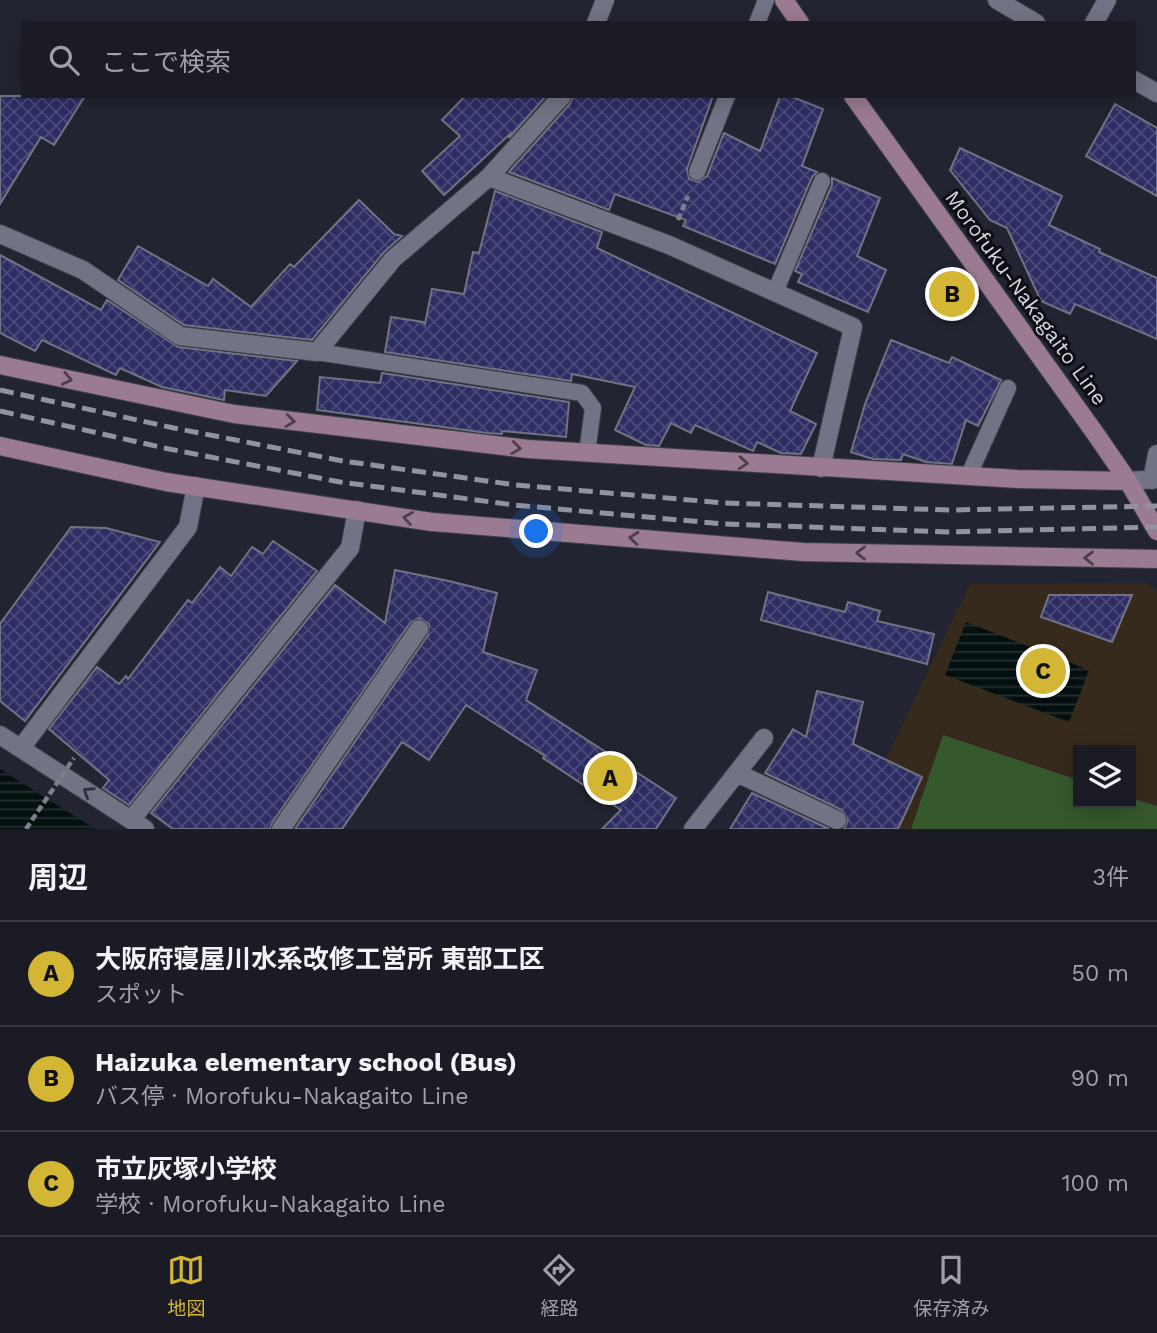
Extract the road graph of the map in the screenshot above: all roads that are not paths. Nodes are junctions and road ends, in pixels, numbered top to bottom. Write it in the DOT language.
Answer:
graph roads {
  1 [pos="605,0"];
  2 [pos="766,0"];
  3 [pos="784,0"];
  4 [pos="997,0"];
  5 [pos="1107,0"];
  6 [pos="597,21"];
  7 [pos="758,21"];
  8 [pos="799,21"];
  9 [pos="1033,21"];
  10 [pos="1095,21"];
  11 [pos="1136,81"];
  12 [pos="1157,93"];
  13 [pos="560,98"];
  14 [pos="726,98"];
  15 [pos="854,98"];
  16 [pos="697,172"];
  17 [pos="489,177"];
  18 [pos="822,181"];
  19 [pos="0,234"];
  20 [pos="775,292"];
  21 [pos="317,352"];
  22 [pos="0,365"];
  23 [pos="1008,388"];
  24 [pos="0,446"];
  25 [pos="587,453"];
  26 [pos="1157,454"];
  27 [pos="821,467"];
  28 [pos="968,477"];
  29 [pos="1154,480"];
  30 [pos="1128,481"];
  31 [pos="195,486"];
  32 [pos="356,510"];
  33 [pos="1157,531"];
  34 [pos="1157,559"];
  35 [pos="419,629"];
  36 [pos="0,735"];
  37 [pos="764,738"];
  38 [pos="21,748"];
  39 [pos="737,773"];
  40 [pos="837,820"];
  41 [pos="138,825"];
  42 [pos="281,829"];
  43 [pos="693,829"];
  1 -- 6 [label="street"];
  2 -- 7 [label="lane"];
  3 -- 8 [label="street"];
  4 -- 9 [label="street"];
  5 -- 10 [label="street"];
  11 -- 12 [label="street"];
  13 -- 17 [label="street"];
  14 -- 16 [label="lane"];
  15 -- 30 [label="street, Morofuku-Nakagaito Line"];
  17 -- 20 [label="street"];
  17 -- 21 [label="street"];
  18 -- 20 [label="lane"];
  19 -- 21 [label="street"];
  20 -- 27 [label="street"];
  21 -- 25 [label="lane"];
  22 -- 25 [label="street, one-way"];
  23 -- 28 [label="lane"];
  24 -- 31 [label="street"];
  25 -- 27 [label="street, one-way"];
  26 -- 29 [label="street"];
  27 -- 28 [label="street"];
  28 -- 30 [label="street"];
  29 -- 30 [label="street"];
  30 -- 33 [label="street, Morofuku-Nakagaito Line"];
  31 -- 32 [label="street"];
  31 -- 38 [label="street"];
  34 -- 32 [label="street, one-way"];
  32 -- 41 [label="street"];
  35 -- 42 [label="street"];
  36 -- 38 [label="street"];
  37 -- 39 [label="street"];
  41 -- 38 [label="street, one-way"];
  39 -- 40 [label="street"];
  39 -- 43 [label="street"];
}
